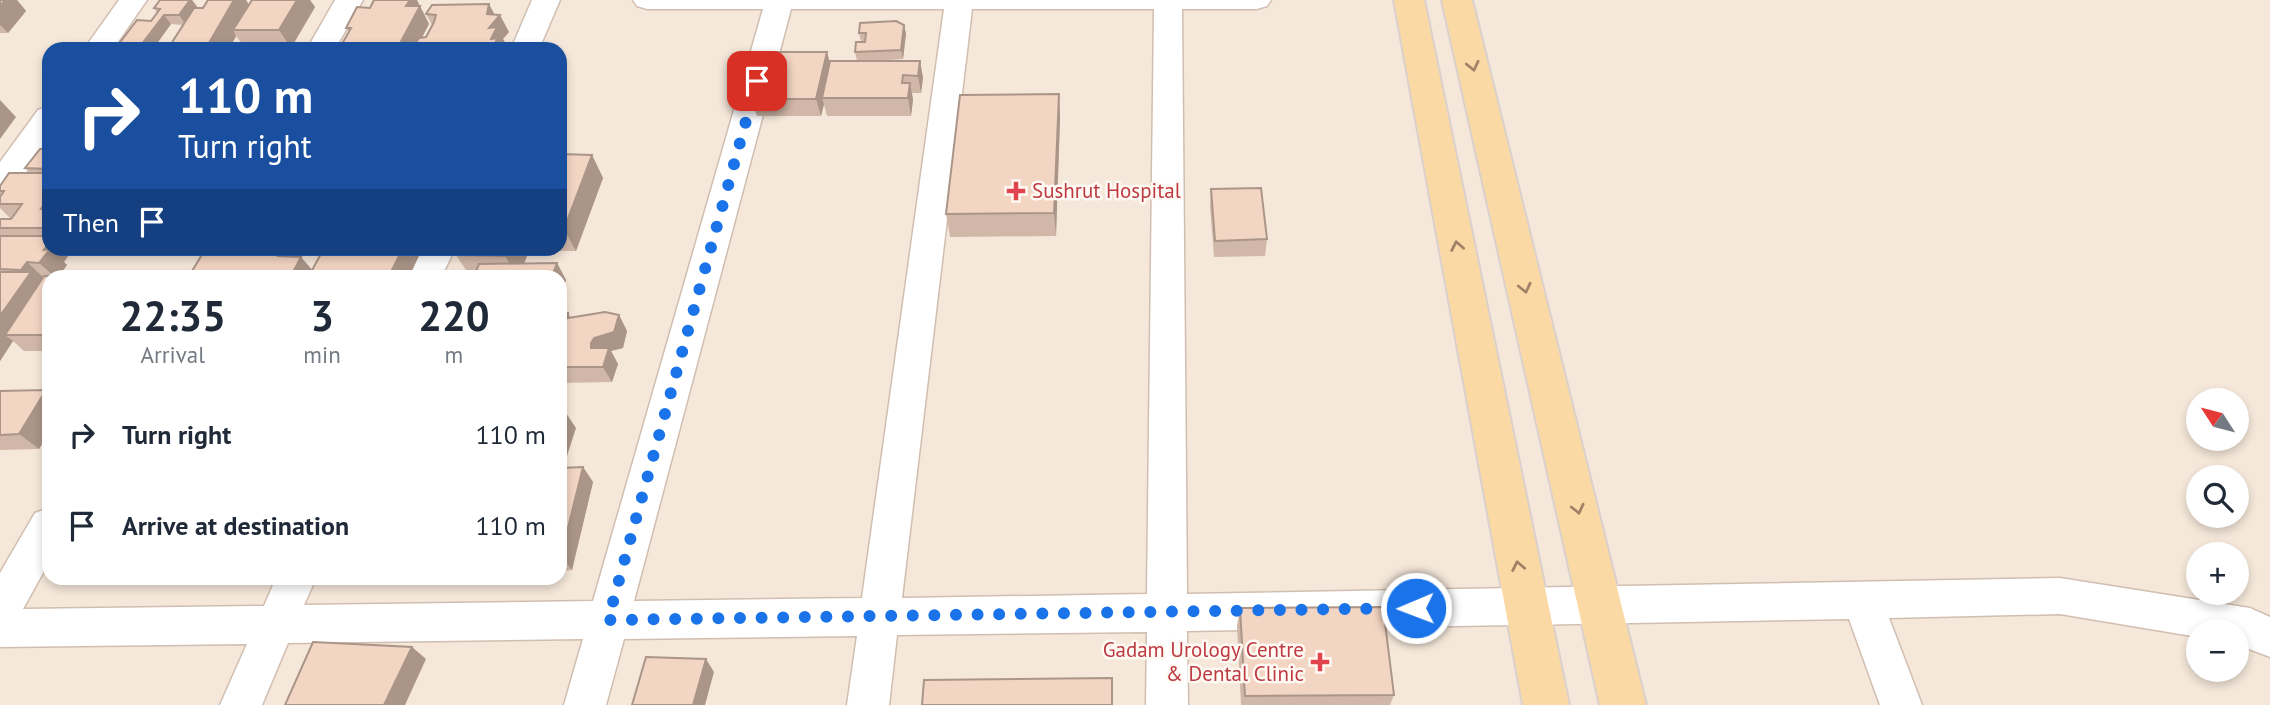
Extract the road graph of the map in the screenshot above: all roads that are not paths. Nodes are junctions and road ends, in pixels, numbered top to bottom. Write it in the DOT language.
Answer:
graph roads {
  1 [pos="133,0"];
  2 [pos="349,0"];
  3 [pos="546,0"];
  4 [pos="648,0"];
  5 [pos="779,0"];
  6 [pos="1257,0"];
  7 [pos="1409,0"];
  8 [pos="1457,0"];
  9 [pos="959,1"];
  10 [pos="1168,1"];
  11 [pos="103,42"];
  12 [pos="325,42"];
  13 [pos="528,42"];
  14 [pos="42,127"];
  15 [pos="0,186"];
  16 [pos="42,537"];
  17 [pos="293,585"];
  18 [pos="1863,601"];
  19 [pos="1600,605"];
  20 [pos="1526,606"];
  21 [pos="0,611"];
  22 [pos="1167,613"];
  23 [pos="879,616"];
  24 [pos="608,620"];
  25 [pos="276,624"];
  26 [pos="0,628"];
  27 [pos="2270,638"];
  28 [pos="241,705"];
  29 [pos="585,705"];
  30 [pos="868,705"];
  31 [pos="1167,705"];
  32 [pos="1546,705"];
  33 [pos="1623,705"];
  34 [pos="1901,705"];
  1 -- 11 [label="street"];
  2 -- 12 [label="street"];
  3 -- 13 [label="street"];
  4 -- 5 [label="street"];
  5 -- 9 [label="street"];
  5 -- 24 [label="street"];
  6 -- 10 [label="street"];
  20 -- 7 [label="main road, one-way"];
  8 -- 19 [label="main road, one-way"];
  9 -- 10 [label="street"];
  9 -- 23 [label="street"];
  10 -- 22 [label="street"];
  14 -- 15 [label="street"];
  16 -- 21 [label="street"];
  17 -- 25 [label="street"];
  18 -- 19 [label="street"];
  18 -- 27 [label="street"];
  18 -- 34 [label="street"];
  19 -- 20 [label="street"];
  19 -- 33 [label="main road"];
  20 -- 22 [label="street"];
  20 -- 32 [label="main road"];
  22 -- 23 [label="street"];
  22 -- 31 [label="street"];
  23 -- 24 [label="street"];
  23 -- 30 [label="street"];
  24 -- 25 [label="street"];
  24 -- 29 [label="street"];
  25 -- 26 [label="street"];
  25 -- 28 [label="street"];
}
